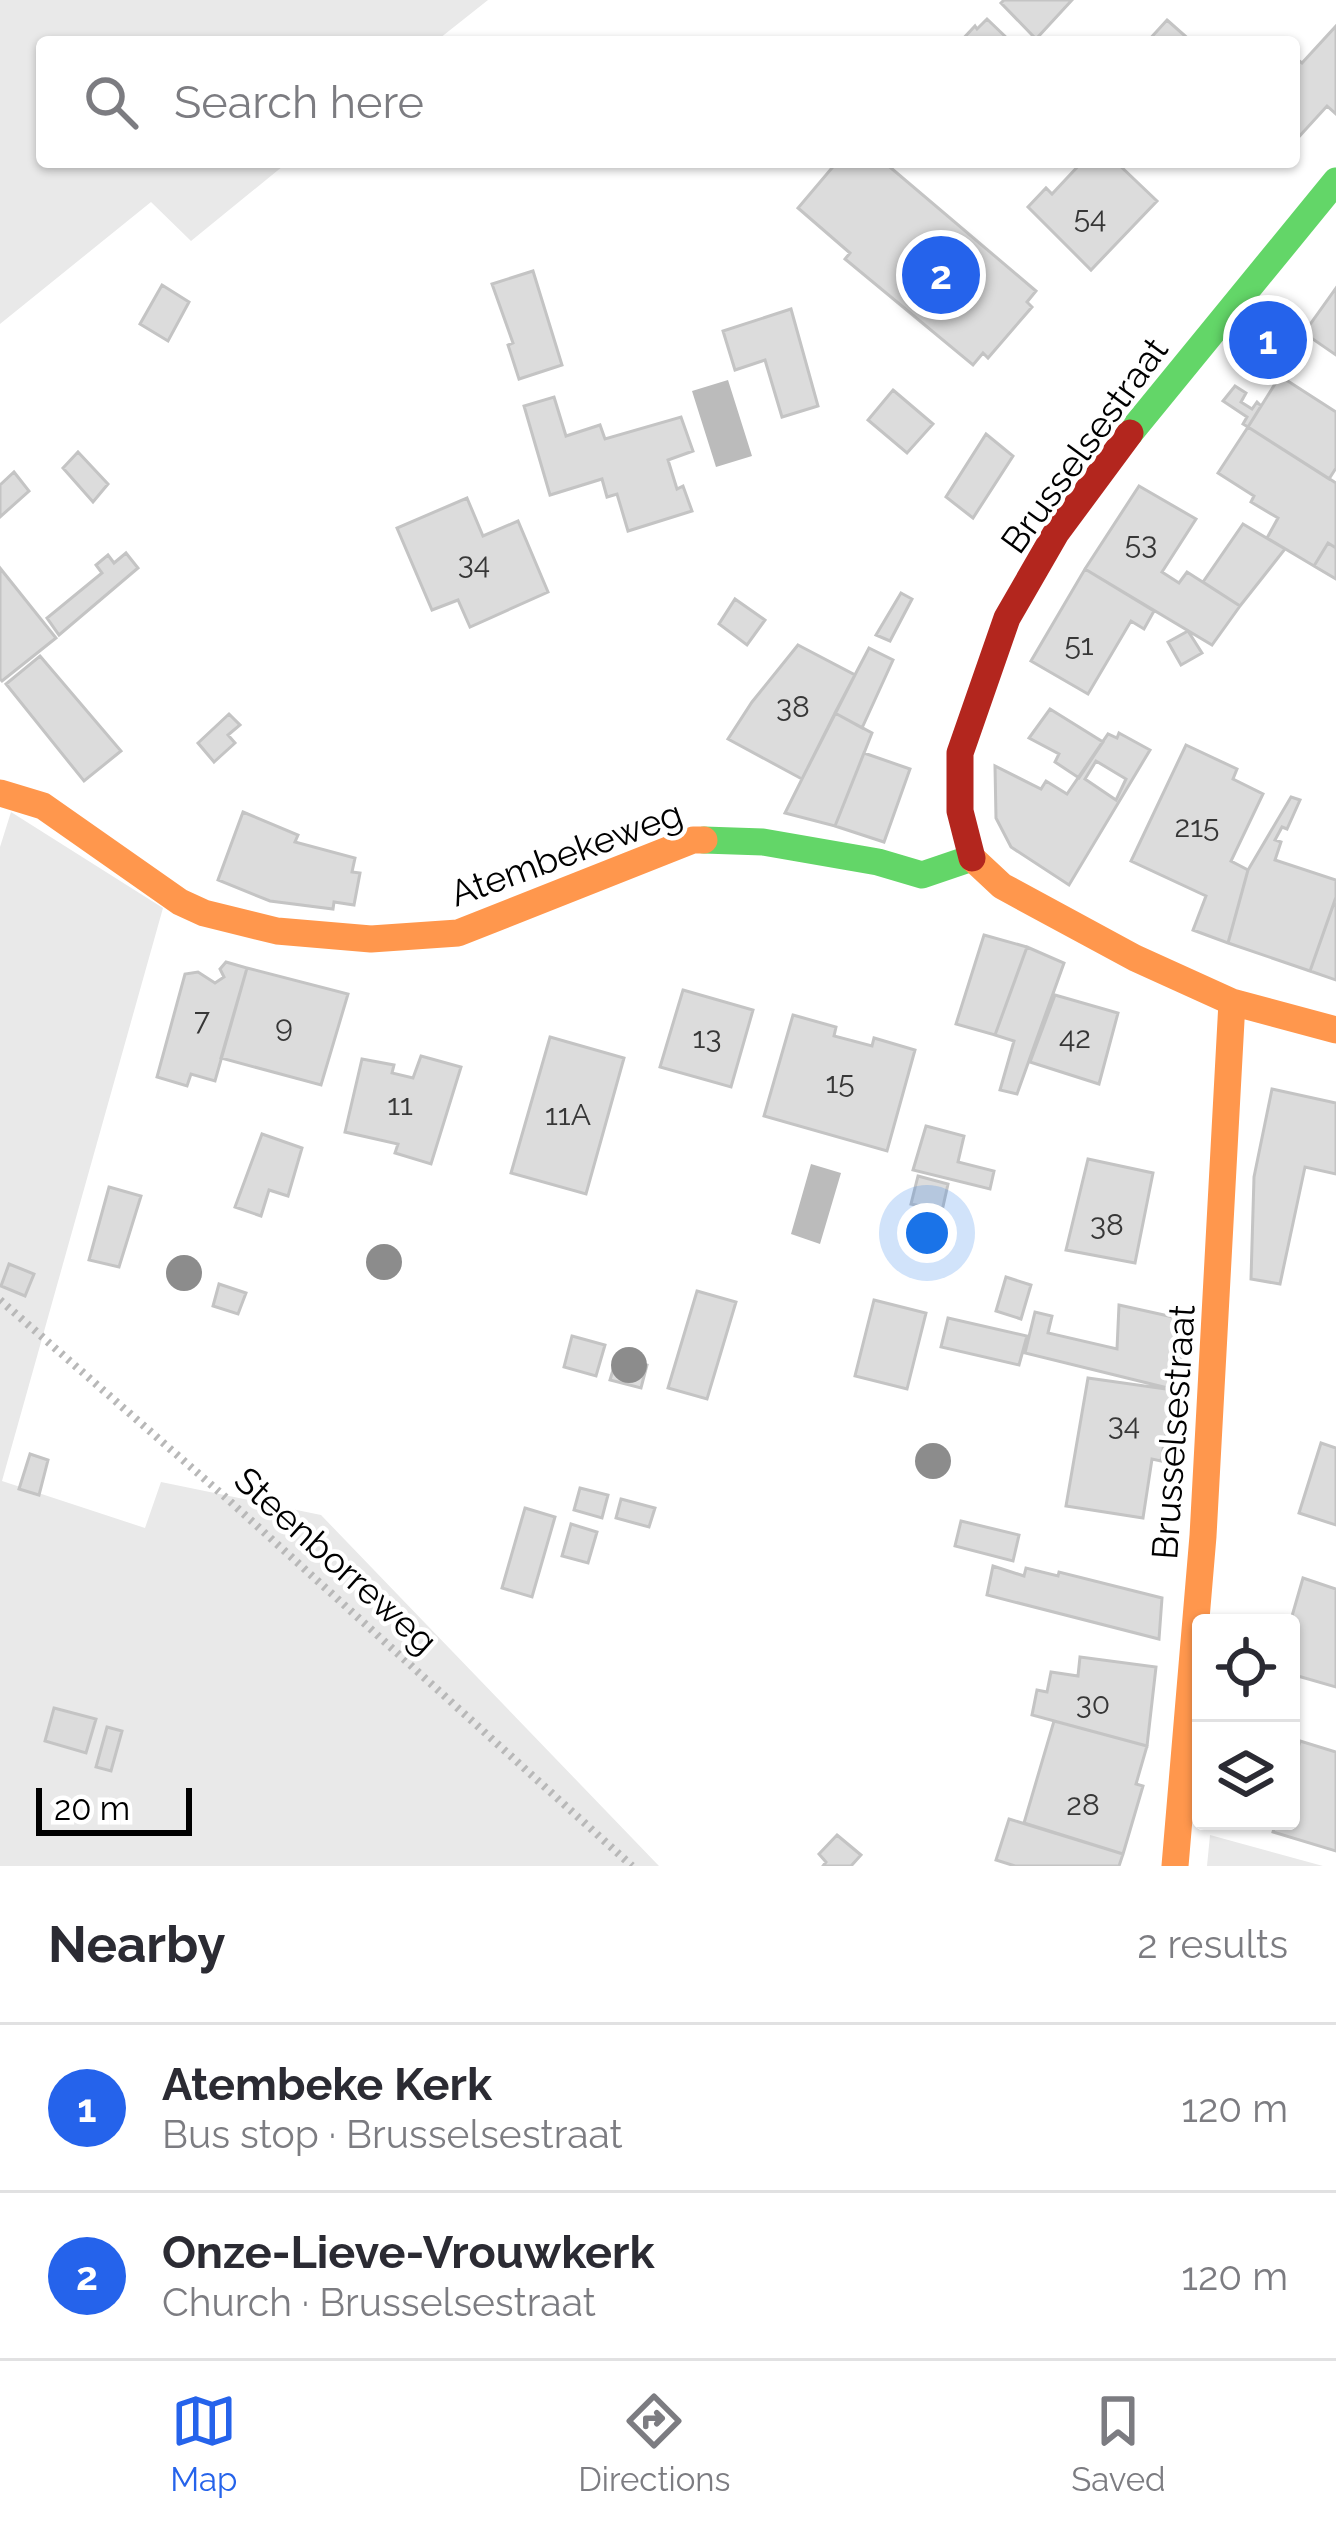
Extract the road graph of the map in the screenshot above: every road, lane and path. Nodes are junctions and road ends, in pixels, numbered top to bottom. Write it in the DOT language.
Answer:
graph roads {
  1 [pos="1336,181"];
  2 [pos="0,794"];
  3 [pos="972,858"];
  4 [pos="1232,1002"];
  5 [pos="1336,1030"];
  6 [pos="0,1300"];
  7 [pos="632,1866"];
  8 [pos="1175,1866"];
  1 -- 3 [label="street, Brusselsestraat"];
  2 -- 3 [label="street, Atembekeweg"];
  3 -- 4 [label="street"];
  4 -- 5 [label="street"];
  4 -- 8 [label="street, Brusselsestraat"];
  6 -- 7 [label="path, Steenborreweg"];
}
